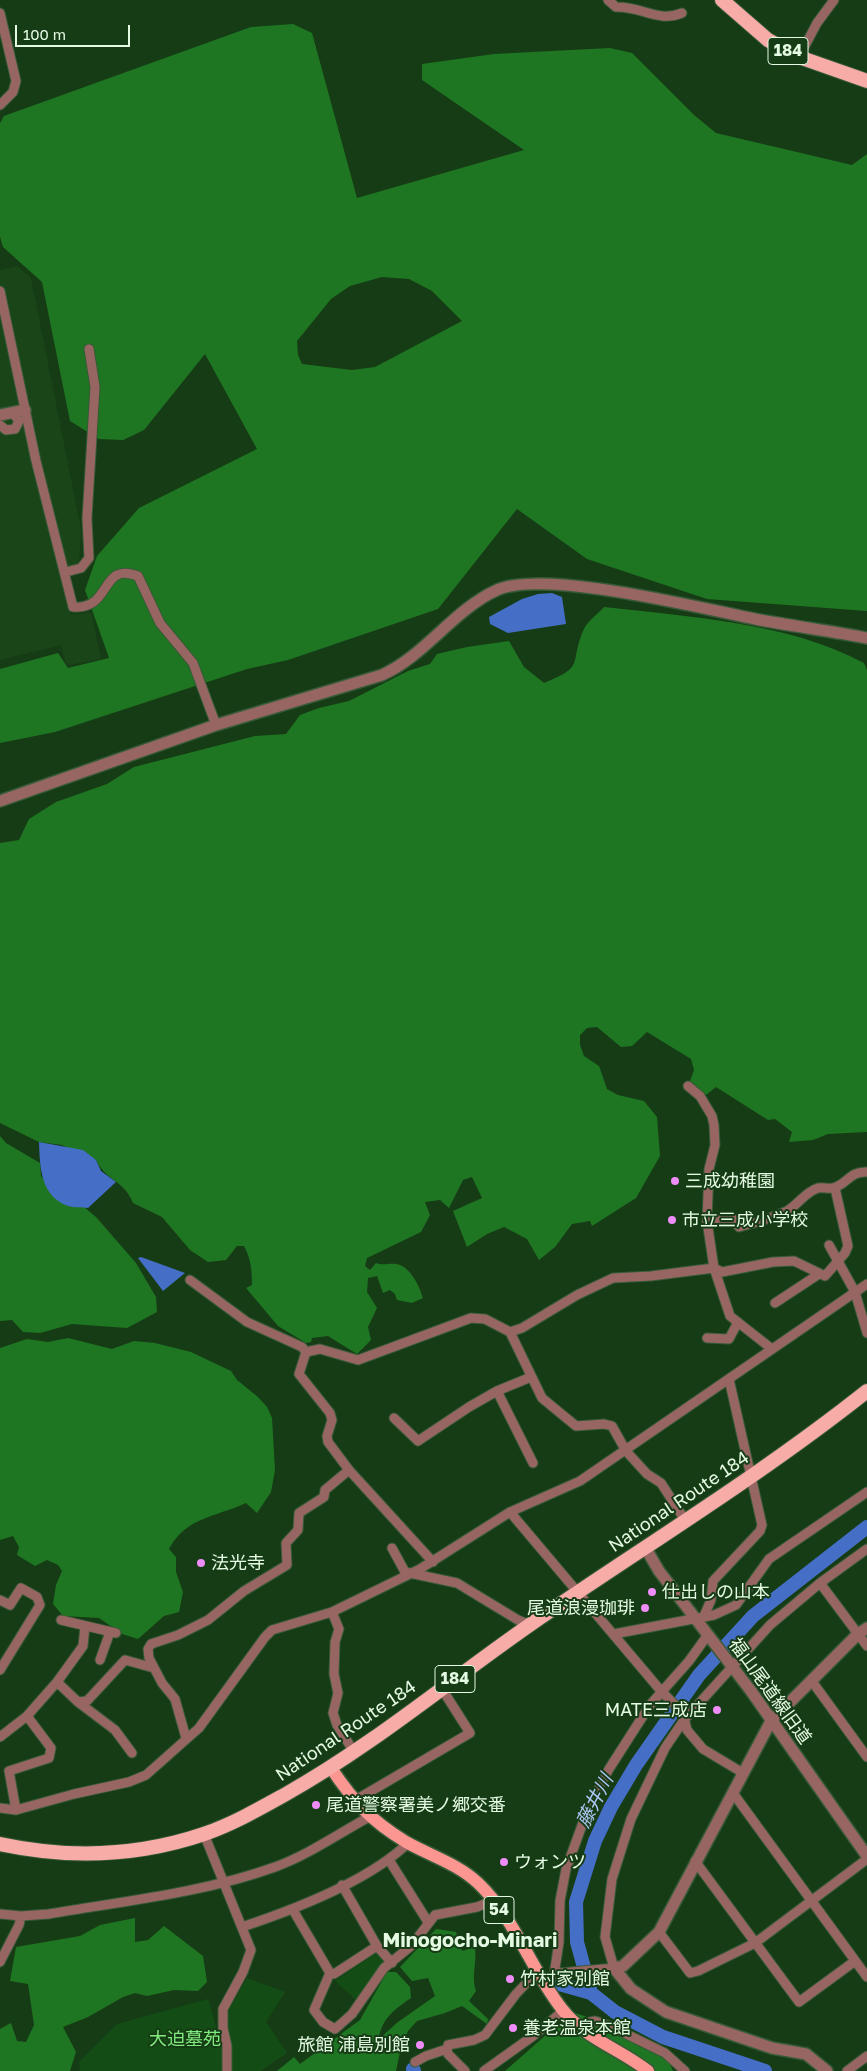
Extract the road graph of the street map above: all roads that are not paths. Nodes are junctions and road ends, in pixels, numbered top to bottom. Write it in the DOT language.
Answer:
graph roads {
  1 [pos="608,0"];
  2 [pos="722,0"];
  3 [pos="834,0"];
  4 [pos="0,13"];
  5 [pos="682,13"];
  6 [pos="799,57"];
  7 [pos="867,81"];
  8 [pos="0,105"];
  9 [pos="0,291"];
  10 [pos="89,349"];
  11 [pos="25,410"];
  12 [pos="12,412"];
  13 [pos="0,415"];
  14 [pos="0,425"];
  15 [pos="66,572"];
  16 [pos="867,638"];
  17 [pos="216,725"];
  18 [pos="0,801"];
  19 [pos="688,1086"];
  20 [pos="867,1172"];
  21 [pos="834,1188"];
  22 [pos="707,1221"];
  23 [pos="830,1245"];
  24 [pos="838,1261"];
  25 [pos="714,1268"];
  26 [pos="819,1274"];
  27 [pos="190,1280"];
  28 [pos="867,1284"];
  29 [pos="855,1292"];
  30 [pos="775,1303"];
  31 [pos="738,1322"];
  32 [pos="510,1332"];
  33 [pos="867,1334"];
  34 [pos="707,1338"];
  35 [pos="772,1350"];
  36 [pos="306,1352"];
  37 [pos="531,1377"];
  38 [pos="729,1379"];
  39 [pos="497,1391"];
  40 [pos="867,1391"];
  41 [pos="394,1418"];
  42 [pos="626,1451"];
  43 [pos="533,1463"];
  44 [pos="349,1470"];
  45 [pos="752,1475"];
  46 [pos="867,1492"];
  47 [pos="510,1512"];
  48 [pos="685,1520"];
  49 [pos="645,1547"];
  50 [pos="392,1548"];
  51 [pos="867,1549"];
  52 [pos="433,1562"];
  53 [pos="409,1573"];
  54 [pos="820,1582"];
  55 [pos="579,1592"];
  56 [pos="0,1600"];
  57 [pos="332,1612"];
  58 [pos="699,1617"];
  59 [pos="61,1620"];
  60 [pos="530,1625"];
  61 [pos="86,1626"];
  62 [pos="862,1631"];
  63 [pos="614,1634"];
  64 [pos="708,1638"];
  65 [pos="867,1646"];
  66 [pos="100,1660"];
  67 [pos="731,1667"];
  68 [pos="154,1668"];
  69 [pos="0,1670"];
  70 [pos="811,1680"];
  71 [pos="57,1682"];
  72 [pos="442,1689"];
  73 [pos="664,1693"];
  74 [pos="78,1702"];
  75 [pos="27,1716"];
  76 [pos="684,1716"];
  77 [pos="770,1721"];
  78 [pos="0,1737"];
  79 [pos="186,1738"];
  80 [pos="354,1752"];
  81 [pos="132,1753"];
  82 [pos="867,1757"];
  83 [pos="331,1768"];
  84 [pos="743,1773"];
  85 [pos="733,1794"];
  86 [pos="354,1801"];
  87 [pos="0,1808"];
  88 [pos="16,1810"];
  89 [pos="369,1817"];
  90 [pos="204,1834"];
  91 [pos="408,1843"];
  92 [pos="0,1844"];
  93 [pos="867,1857"];
  94 [pos="389,1860"];
  95 [pos="695,1861"];
  96 [pos="223,1884"];
  97 [pos="342,1885"];
  98 [pos="812,1900"];
  99 [pos="492,1901"];
  100 [pos="292,1910"];
  101 [pos="0,1914"];
  102 [pos="21,1916"];
  103 [pos="428,1922"];
  104 [pos="242,1927"];
  105 [pos="658,1932"];
  106 [pos="755,1943"];
  107 [pos="377,1946"];
  108 [pos="855,1961"];
  109 [pos="0,1962"];
  110 [pos="392,1963"];
  111 [pos="609,1968"];
  112 [pos="538,1971"];
  113 [pos="330,1973"];
  114 [pos="867,1976"];
  115 [pos="553,1977"];
  116 [pos="563,2010"];
  117 [pos="582,2029"];
  118 [pos="447,2049"];
  119 [pos="867,2056"];
  120 [pos="415,2062"];
  121 [pos="227,2071"];
  122 [pos="465,2071"];
  123 [pos="484,2071"];
  124 [pos="648,2071"];
  125 [pos="685,2071"];
  126 [pos="827,2071"];
  127 [pos="847,2071"];
  1 -- 5 [label="street"];
  2 -- 6 [label="highway, 184"];
  3 -- 6 [label="street"];
  4 -- 8 [label="street"];
  6 -- 7 [label="highway, 184"];
  9 -- 11 [label="street"];
  10 -- 15 [label="street"];
  11 -- 12 [label="street"];
  11 -- 15 [label="street"];
  12 -- 13 [label="street"];
  12 -- 14 [label="street"];
  15 -- 17 [label="street"];
  16 -- 17 [label="street"];
  17 -- 18 [label="street"];
  19 -- 22 [label="street"];
  20 -- 21 [label="street"];
  21 -- 22 [label="street"];
  21 -- 24 [label="street"];
  22 -- 25 [label="street"];
  23 -- 24 [label="street"];
  24 -- 26 [label="street"];
  24 -- 29 [label="street"];
  25 -- 26 [label="street"];
  25 -- 31 [label="street"];
  25 -- 32 [label="street"];
  26 -- 30 [label="street"];
  27 -- 36 [label="street"];
  28 -- 29 [label="street"];
  29 -- 33 [label="street"];
  29 -- 35 [label="street"];
  31 -- 34 [label="street"];
  31 -- 35 [label="street"];
  32 -- 36 [label="street"];
  32 -- 37 [label="street"];
  35 -- 38 [label="street"];
  36 -- 44 [label="street"];
  37 -- 39 [label="street"];
  37 -- 42 [label="street"];
  38 -- 42 [label="street"];
  38 -- 45 [label="street"];
  39 -- 41 [label="street"];
  39 -- 43 [label="street"];
  40 -- 45 [label="highway, National Route 184 / 184"];
  42 -- 47 [label="street"];
  42 -- 48 [label="street"];
  44 -- 52 [label="street"];
  44 -- 68 [label="street"];
  45 -- 48 [label="highway, National Route 184 / 184"];
  45 -- 58 [label="street"];
  46 -- 58 [label="street"];
  47 -- 52 [label="street"];
  47 -- 55 [label="street"];
  48 -- 49 [label="highway, National Route 184 / 184"];
  49 -- 55 [label="highway, National Route 184 / 184"];
  49 -- 58 [label="street, 福山尾道線旧道"];
  50 -- 53 [label="street"];
  51 -- 54 [label="street"];
  52 -- 53 [label="street"];
  53 -- 57 [label="street"];
  53 -- 60 [label="street"];
  54 -- 62 [label="street"];
  54 -- 67 [label="street"];
  55 -- 60 [label="highway, National Route 184 / 184"];
  55 -- 63 [label="street"];
  56 -- 69 [label="street"];
  57 -- 79 [label="street"];
  57 -- 80 [label="street"];
  58 -- 63 [label="street"];
  58 -- 64 [label="street, 福山尾道線旧道"];
  59 -- 61 [label="street"];
  60 -- 72 [label="highway, National Route 184 / 184"];
  61 -- 66 [label="street"];
  61 -- 71 [label="street"];
  62 -- 65 [label="street"];
  62 -- 70 [label="street"];
  63 -- 73 [label="street"];
  64 -- 67 [label="street, 福山尾道線旧道"];
  64 -- 73 [label="street"];
  67 -- 76 [label="street"];
  67 -- 77 [label="street, 福山尾道線旧道"];
  68 -- 74 [label="street"];
  68 -- 79 [label="street"];
  70 -- 77 [label="street"];
  70 -- 82 [label="street"];
  71 -- 74 [label="street"];
  71 -- 75 [label="street"];
  72 -- 80 [label="highway, National Route 184 / 184"];
  72 -- 86 [label="street"];
  73 -- 76 [label="street"];
  73 -- 115 [label="street"];
  74 -- 81 [label="street"];
  75 -- 78 [label="street"];
  75 -- 88 [label="street"];
  76 -- 84 [label="street"];
  76 -- 111 [label="street"];
  77 -- 84 [label="street"];
  77 -- 93 [label="street, 福山尾道線旧道"];
  79 -- 88 [label="street"];
  80 -- 83 [label="highway, National Route 184 / 184"];
  83 -- 86 [label="main road, 54"];
  83 -- 90 [label="highway, National Route 184 / 184"];
  84 -- 85 [label="street"];
  85 -- 95 [label="street"];
  85 -- 98 [label="street"];
  86 -- 89 [label="main road, 54"];
  87 -- 88 [label="street"];
  89 -- 91 [label="main road, 54"];
  89 -- 96 [label="street"];
  90 -- 92 [label="highway, National Route 184 / 184"];
  90 -- 96 [label="street"];
  91 -- 94 [label="street"];
  91 -- 99 [label="main road, 54"];
  93 -- 98 [label="street"];
  94 -- 97 [label="street"];
  94 -- 103 [label="street"];
  95 -- 105 [label="street"];
  95 -- 106 [label="street"];
  96 -- 102 [label="street"];
  96 -- 104 [label="street"];
  97 -- 100 [label="street"];
  97 -- 107 [label="street"];
  98 -- 106 [label="street"];
  98 -- 108 [label="street"];
  99 -- 103 [label="street"];
  99 -- 112 [label="main road, 54"];
  100 -- 104 [label="street"];
  100 -- 113 [label="street"];
  101 -- 102 [label="street"];
  102 -- 109 [label="street"];
  103 -- 110 [label="street"];
  104 -- 121 [label="street"];
  105 -- 106 [label="street"];
  105 -- 111 [label="street"];
  106 -- 108 [label="street"];
  107 -- 110 [label="street"];
  107 -- 113 [label="street"];
  108 -- 114 [label="street"];
  110 -- 113 [label="street"];
  111 -- 115 [label="street"];
  111 -- 126 [label="street"];
  112 -- 115 [label="main road, 54"];
  112 -- 118 [label="street"];
  115 -- 116 [label="main road, 54"];
  116 -- 117 [label="main road, 54"];
  116 -- 123 [label="street"];
  117 -- 124 [label="main road, 54"];
  117 -- 125 [label="street"];
  118 -- 120 [label="street"];
  118 -- 122 [label="street"];
  119 -- 127 [label="street"];
}
